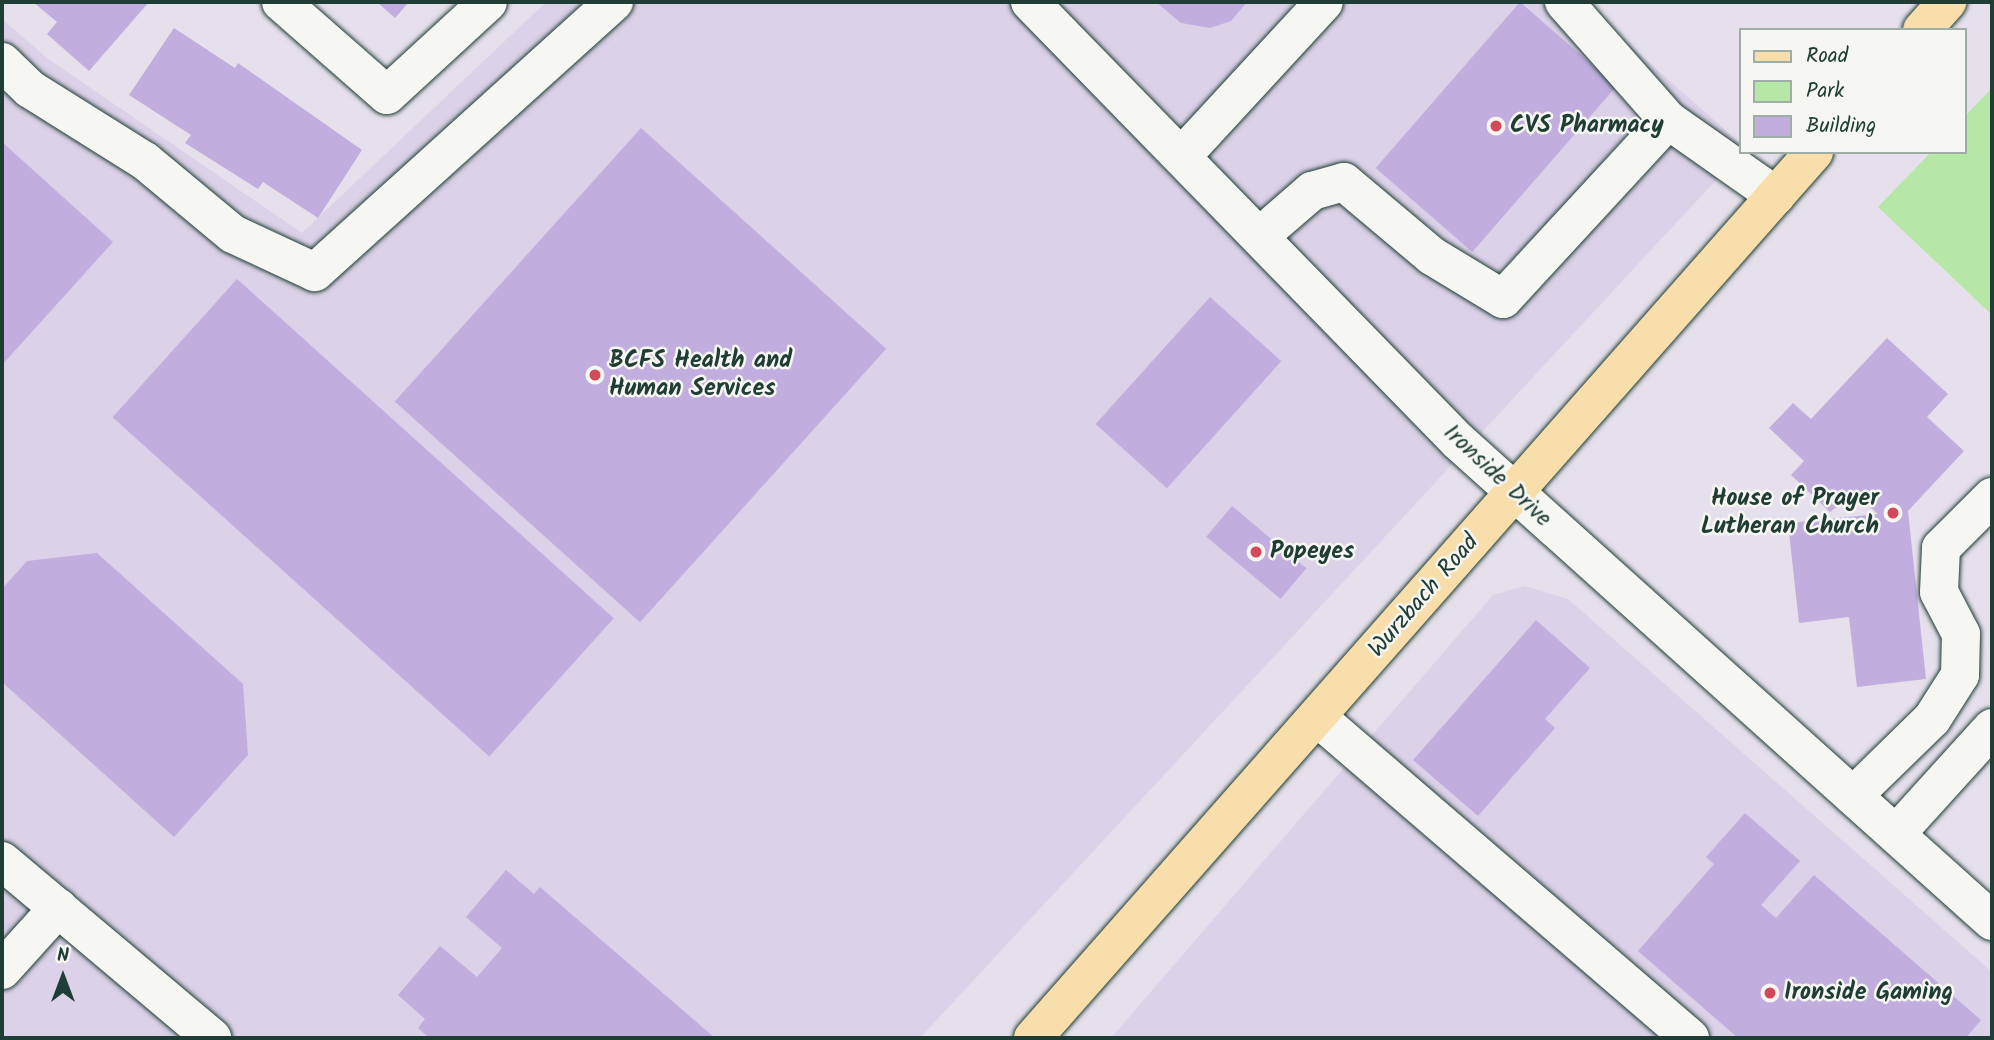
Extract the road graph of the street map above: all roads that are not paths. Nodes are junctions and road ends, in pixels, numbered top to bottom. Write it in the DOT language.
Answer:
graph roads {
  1 [pos="281,2"];
  2 [pos="488,2"];
  3 [pos="614,2"];
  4 [pos="1030,2"];
  5 [pos="1324,2"];
  6 [pos="1564,2"];
  7 [pos="1947,2"];
  8 [pos="1924,28"];
  9 [pos="2,62"];
  10 [pos="1668,120"];
  11 [pos="1812,154"];
  12 [pos="1182,156"];
  13 [pos="1776,196"];
  14 [pos="1260,236"];
  15 [pos="1513,493"];
  16 [pos="1992,497"];
  17 [pos="1317,717"];
  18 [pos="1992,728"];
  19 [pos="1853,796"];
  20 [pos="1896,834"];
  21 [pos="2,861"];
  22 [pos="58,908"];
  23 [pos="1992,921"];
  24 [pos="2,970"];
  25 [pos="212,1038"];
  26 [pos="1033,1038"];
  27 [pos="1690,1038"];
  1 -- 2 [label="street"];
  3 -- 9 [label="street"];
  4 -- 12 [label="street, Ironside Drive"];
  5 -- 12 [label="street"];
  6 -- 10 [label="street"];
  7 -- 8 [label="main road"];
  10 -- 13 [label="street"];
  10 -- 14 [label="street"];
  11 -- 13 [label="main road, Wurzbach Road"];
  12 -- 14 [label="street, Ironside Drive"];
  13 -- 15 [label="main road, Wurzbach Road"];
  14 -- 15 [label="street, Ironside Drive"];
  15 -- 17 [label="main road, Wurzbach Road"];
  15 -- 19 [label="street, Ironside Drive"];
  16 -- 19 [label="street"];
  17 -- 26 [label="main road, Wurzbach Road"];
  17 -- 27 [label="street"];
  18 -- 20 [label="street"];
  19 -- 20 [label="street, Ironside Drive"];
  20 -- 23 [label="street, Ironside Drive"];
  21 -- 22 [label="street"];
  22 -- 24 [label="street"];
  22 -- 25 [label="street"];
}
